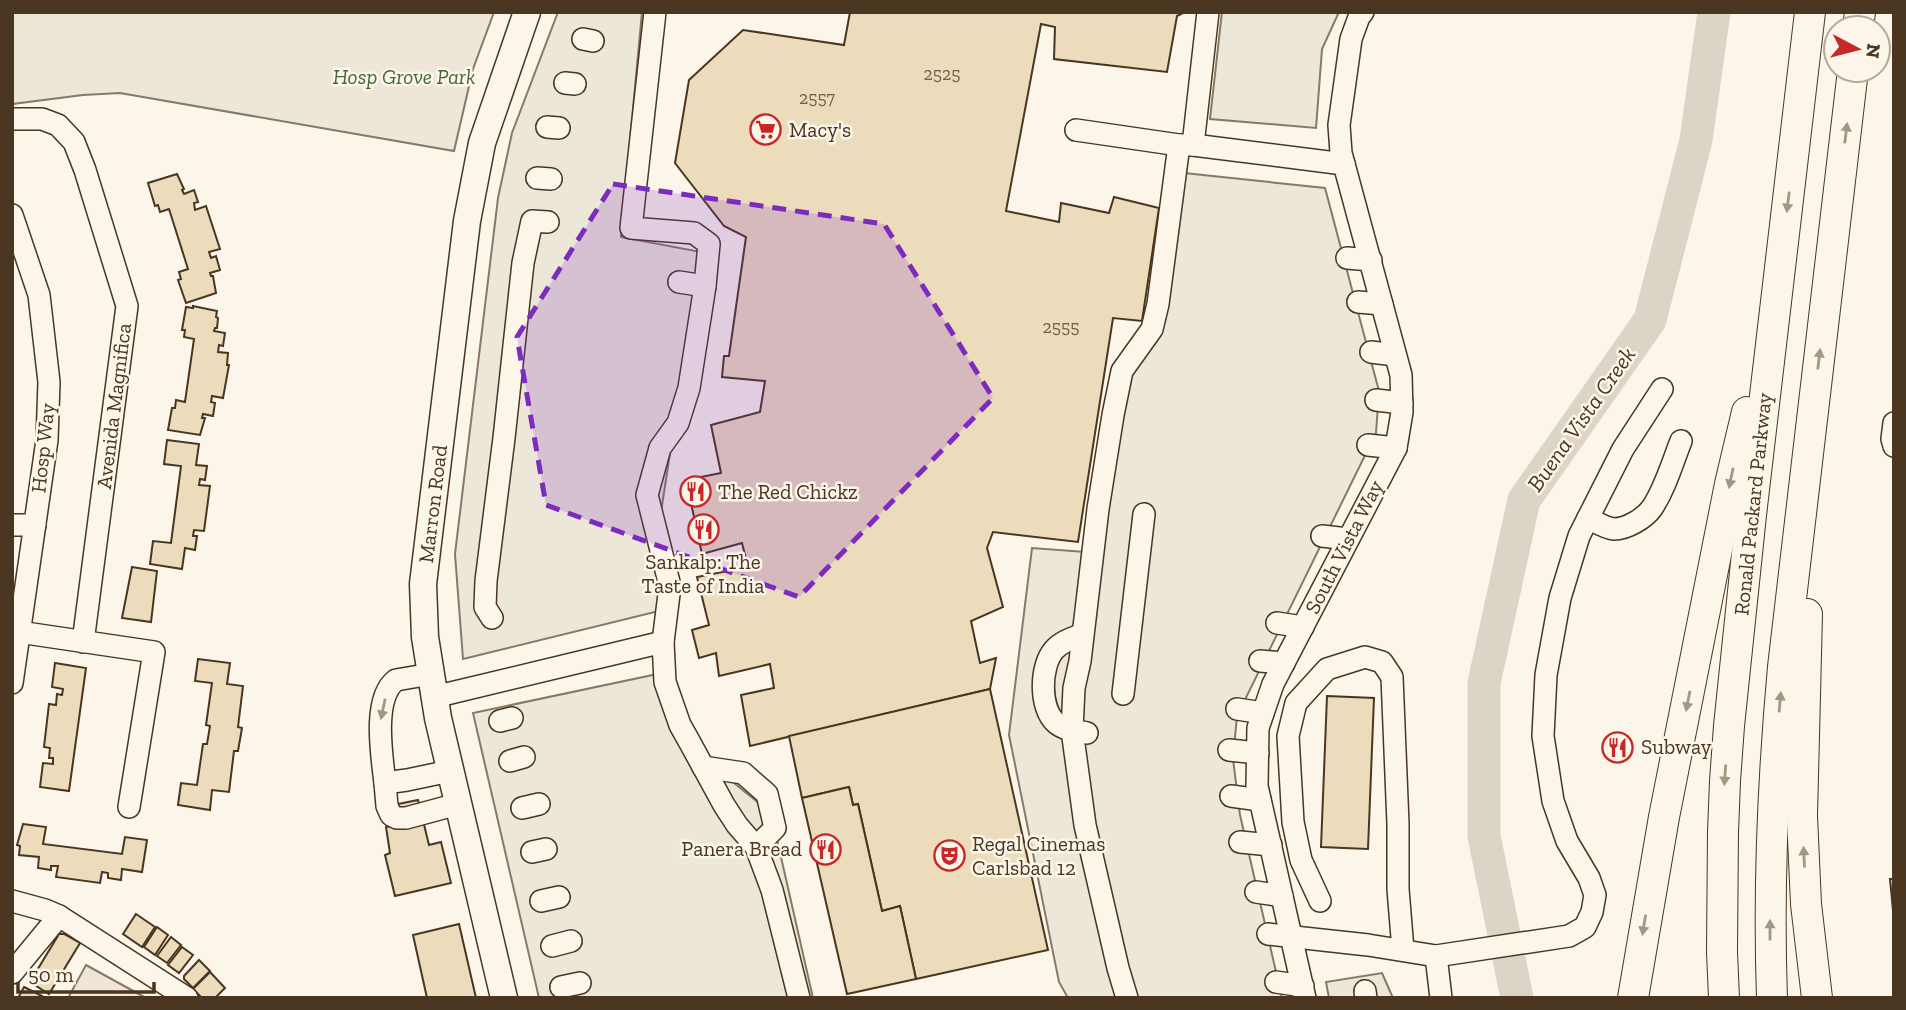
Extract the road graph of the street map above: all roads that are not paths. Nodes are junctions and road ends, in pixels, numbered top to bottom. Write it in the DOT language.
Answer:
graph roads {
  1 [pos="527,12"];
  2 [pos="655,12"];
  3 [pos="1209,12"];
  4 [pos="1363,12"];
  5 [pos="1810,12"];
  6 [pos="1851,84"];
  7 [pos="12,119"];
  8 [pos="1076,130"];
  9 [pos="1186,145"];
  10 [pos="1344,164"];
  11 [pos="12,215"];
  12 [pos="540,222"];
  13 [pos="1348,258"];
  14 [pos="1371,260"];
  15 [pos="1780,268"];
  16 [pos="679,282"];
  17 [pos="705,286"];
  18 [pos="1359,302"];
  19 [pos="1382,304"];
  20 [pos="1371,352"];
  21 [pos="1395,355"];
  22 [pos="1122,371"];
  23 [pos="1146,372"];
  24 [pos="1662,389"];
  25 [pos="1376,400"];
  26 [pos="1402,403"];
  27 [pos="1894,423"];
  28 [pos="1812,426"];
  29 [pos="1681,440"];
  30 [pos="1368,445"];
  31 [pos="1894,446"];
  32 [pos="1395,448"];
  33 [pos="1351,488"];
  34 [pos="1374,490"];
  35 [pos="1144,513"];
  36 [pos="1588,518"];
  37 [pos="12,525"];
  38 [pos="35,525"];
  39 [pos="1322,536"];
  40 [pos="1348,539"];
  41 [pos="1306,576"];
  42 [pos="1328,579"];
  43 [pos="492,618"];
  44 [pos="1278,623"];
  45 [pos="1303,626"];
  46 [pos="19,632"];
  47 [pos="1083,634"];
  48 [pos="83,642"];
  49 [pos="663,642"];
  50 [pos="1288,656"];
  51 [pos="1260,661"];
  52 [pos="1318,678"];
  53 [pos="12,684"];
  54 [pos="432,686"];
  55 [pos="1123,694"];
  56 [pos="1237,709"];
  57 [pos="1261,720"];
  58 [pos="1080,732"];
  59 [pos="1287,736"];
  60 [pos="1229,750"];
  61 [pos="1258,753"];
  62 [pos="703,767"];
  63 [pos="450,771"];
  64 [pos="385,783"];
  65 [pos="1231,796"];
  66 [pos="1260,800"];
  67 [pos="458,804"];
  68 [pos="129,807"];
  69 [pos="1240,842"];
  70 [pos="756,847"];
  71 [pos="1273,854"];
  72 [pos="1301,860"];
  73 [pos="1256,892"];
  74 [pos="1282,895"];
  75 [pos="12,901"];
  76 [pos="1320,901"];
  77 [pos="59,916"];
  78 [pos="1268,934"];
  79 [pos="1292,936"];
  80 [pos="1403,950"];
  81 [pos="1436,956"];
  82 [pos="12,973"];
  83 [pos="1276,982"];
  84 [pos="1304,992"];
  85 [pos="187,998"];
  86 [pos="503,998"];
  87 [pos="799,998"];
  88 [pos="1127,998"];
  89 [pos="1441,998"];
  90 [pos="1633,998"];
  91 [pos="1724,998"];
  92 [pos="1772,998"];
  93 [pos="1817,998"];
  1 -- 54 [label="main road, Marron Road"];
  2 -- 17 [label="street"];
  3 -- 9 [label="street"];
  4 -- 10 [label="street, South Vista Way"];
  5 -- 15 [label="highway, Ronald Packard Parkway, one-way"];
  28 -- 6 [label="highway, one-way"];
  7 -- 48 [label="street, Avenida Magnifica"];
  8 -- 9 [label="street"];
  9 -- 10 [label="street"];
  9 -- 22 [label="street"];
  10 -- 14 [label="street, South Vista Way"];
  11 -- 38 [label="street, Hosp Way"];
  12 -- 43 [label="street"];
  13 -- 14 [label="street"];
  14 -- 19 [label="street, South Vista Way"];
  15 -- 90 [label="highway, one-way"];
  15 -- 91 [label="highway, Ronald Packard Parkway, one-way"];
  16 -- 17 [label="street"];
  17 -- 49 [label="street"];
  18 -- 19 [label="street"];
  19 -- 21 [label="street, South Vista Way"];
  20 -- 21 [label="street"];
  21 -- 26 [label="street, South Vista Way"];
  22 -- 23 [label="street"];
  22 -- 47 [label="street"];
  24 -- 36 [label="street"];
  25 -- 26 [label="street"];
  26 -- 32 [label="street, South Vista Way"];
  27 -- 31 [label="street"];
  92 -- 28 [label="highway, one-way"];
  93 -- 28 [label="highway, one-way"];
  29 -- 36 [label="street"];
  30 -- 32 [label="street"];
  32 -- 34 [label="street, South Vista Way"];
  33 -- 34 [label="street"];
  34 -- 40 [label="street, South Vista Way"];
  35 -- 55 [label="street"];
  36 -- 81 [label="street"];
  37 -- 38 [label="street"];
  38 -- 46 [label="street, Hosp Way"];
  39 -- 40 [label="street"];
  40 -- 42 [label="street, South Vista Way"];
  41 -- 42 [label="street"];
  42 -- 45 [label="street, South Vista Way"];
  44 -- 45 [label="street"];
  45 -- 50 [label="street, South Vista Way"];
  46 -- 48 [label="street"];
  46 -- 53 [label="street, Hosp Way"];
  47 -- 58 [label="street"];
  47 -- 58 [label="street"];
  48 -- 68 [label="street"];
  49 -- 54 [label="street"];
  49 -- 62 [label="street"];
  50 -- 51 [label="street"];
  50 -- 52 [label="street"];
  50 -- 57 [label="street, South Vista Way"];
  52 -- 59 [label="street"];
  52 -- 80 [label="street"];
  54 -- 63 [label="main road, Marron Road"];
  54 -- 64 [label="street, one-way"];
  56 -- 57 [label="street"];
  57 -- 59 [label="street"];
  57 -- 61 [label="street, South Vista Way"];
  58 -- 88 [label="street"];
  59 -- 72 [label="street"];
  60 -- 61 [label="street"];
  61 -- 66 [label="street, South Vista Way"];
  62 -- 70 [label="street"];
  62 -- 70 [label="street"];
  63 -- 64 [label="street"];
  63 -- 67 [label="main road, Marron Road"];
  64 -- 67 [label="street"];
  65 -- 66 [label="street"];
  66 -- 71 [label="street, South Vista Way"];
  67 -- 86 [label="main road, Marron Road"];
  69 -- 71 [label="street"];
  70 -- 87 [label="street"];
  71 -- 72 [label="street"];
  71 -- 74 [label="street, South Vista Way"];
  72 -- 76 [label="street"];
  73 -- 74 [label="street"];
  74 -- 79 [label="street, South Vista Way"];
  75 -- 77 [label="street"];
  77 -- 82 [label="street"];
  77 -- 85 [label="street"];
  78 -- 79 [label="street"];
  79 -- 80 [label="street"];
  79 -- 84 [label="street, South Vista Way"];
  80 -- 81 [label="street"];
  81 -- 89 [label="street"];
  83 -- 84 [label="street"];
}
